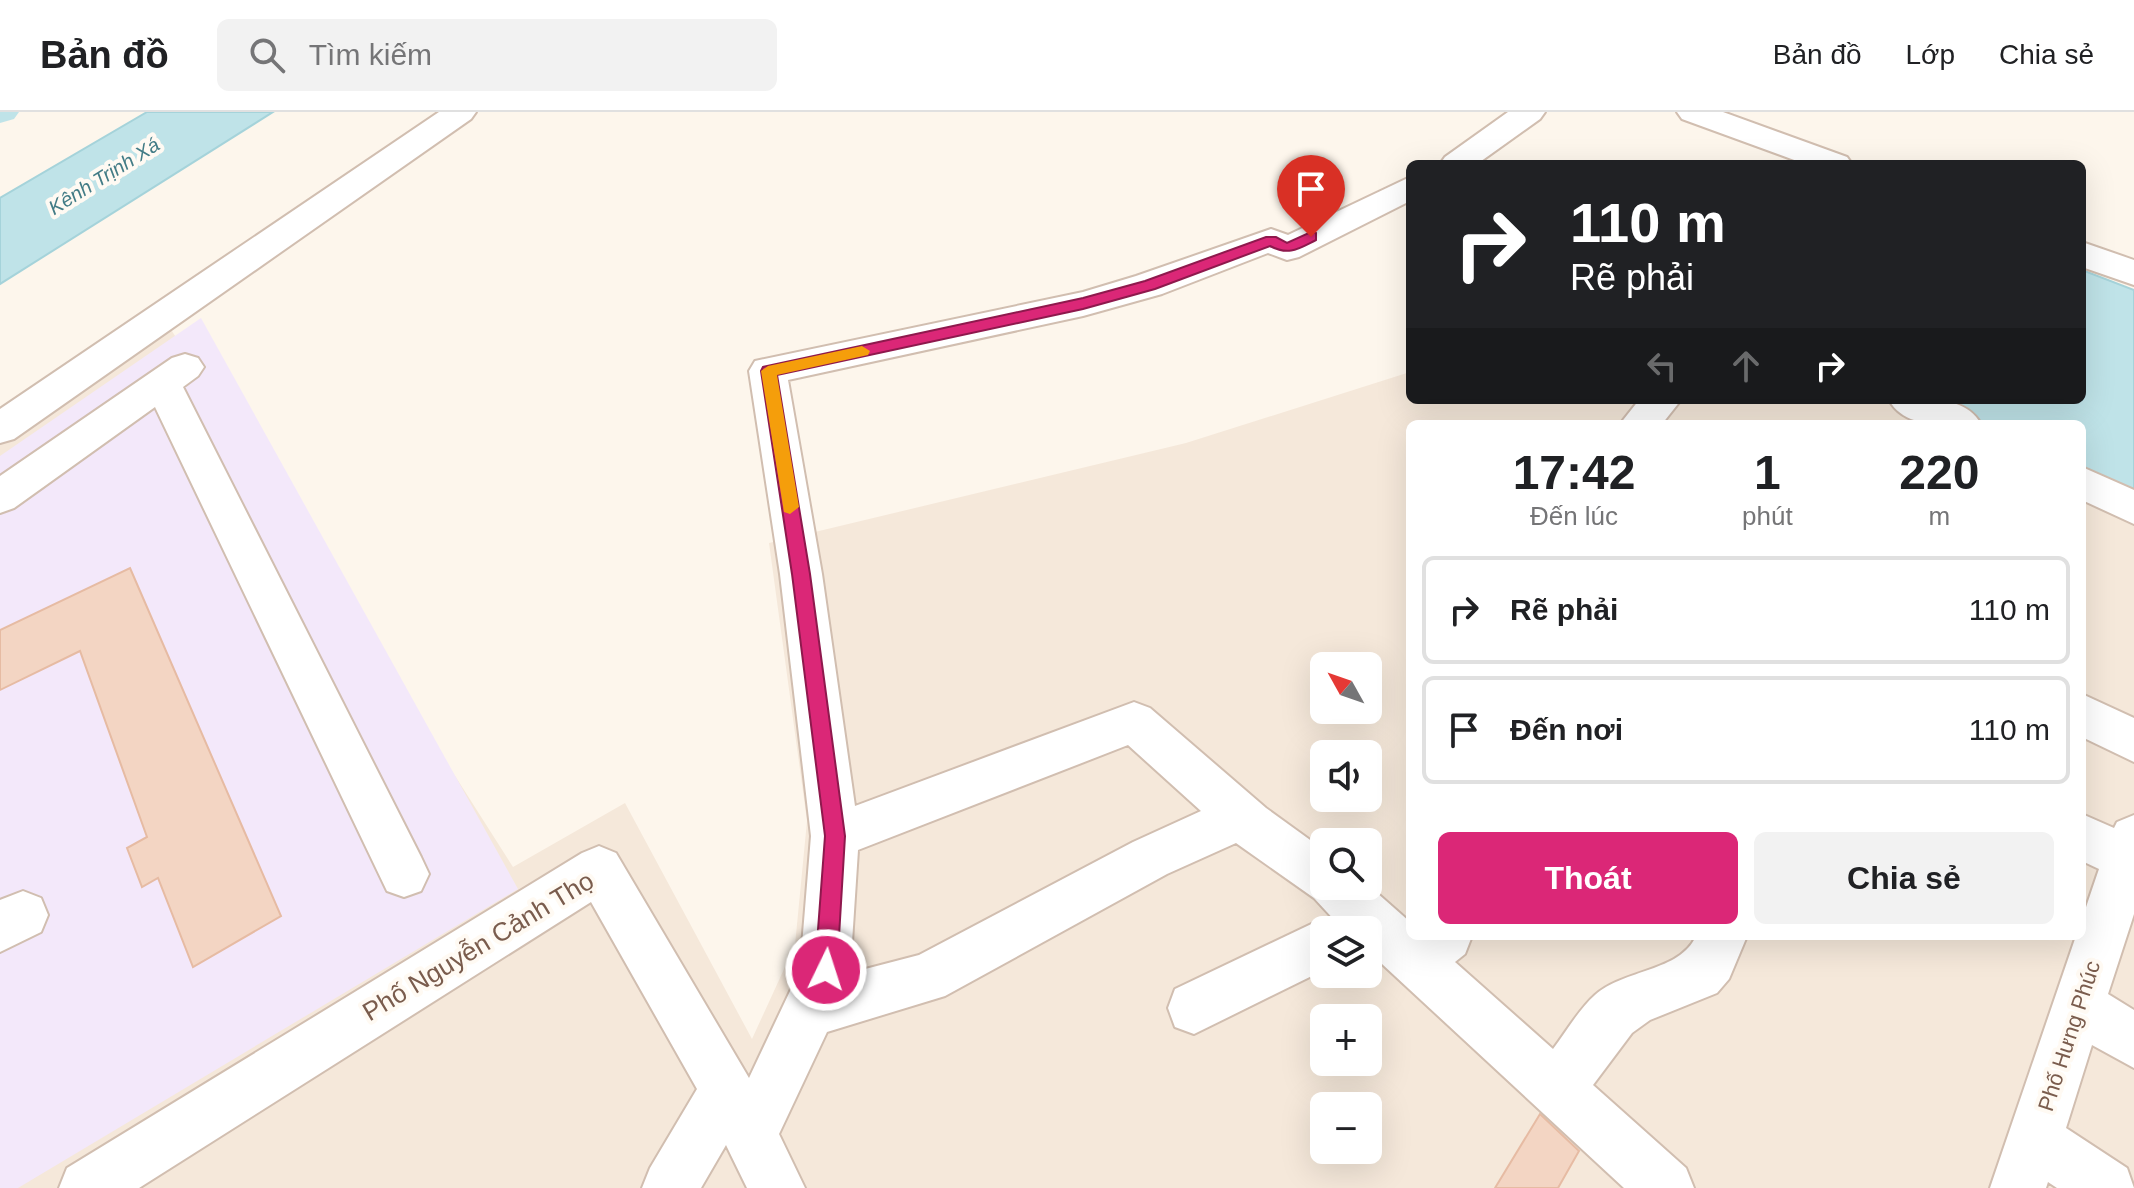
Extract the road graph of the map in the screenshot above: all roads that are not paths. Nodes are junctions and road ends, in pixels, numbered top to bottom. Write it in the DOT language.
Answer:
graph roads {
  1 [pos="460,112"];
  2 [pos="1529,112"];
  3 [pos="1693,112"];
  4 [pos="1462,160"];
  5 [pos="1825,160"];
  6 [pos="1406,190"];
  7 [pos="2086,255"];
  8 [pos="2134,273"];
  9 [pos="1658,404"];
  10 [pos="1917,404"];
  11 [pos="1643,420"];
  12 [pos="1953,420"];
  13 [pos="0,429"];
  14 [pos="2086,484"];
  15 [pos="0,497"];
  16 [pos="2134,508"];
  17 [pos="2086,716"];
  18 [pos="2134,741"];
  19 [pos="1240,817"];
  20 [pos="835,836"];
  21 [pos="2086,840"];
  22 [pos="1310,869"];
  23 [pos="2129,869"];
  24 [pos="404,874"];
  25 [pos="1382,932"];
  26 [pos="1406,940"];
  27 [pos="1407,940"];
  28 [pos="1720,940"];
  29 [pos="1432,948"];
  30 [pos="1310,950"];
  31 [pos="2078,1005"];
  32 [pos="1194,1008"];
  33 [pos="810,1011"];
  34 [pos="2134,1041"];
  35 [pos="1557,1088"];
  36 [pos="738,1113"];
  37 [pos="2026,1164"];
  38 [pos="87,1188"];
  39 [pos="670,1188"];
  40 [pos="777,1188"];
  41 [pos="1666,1188"];
  42 [pos="2107,1188"];
  1 -- 13 [label="street"];
  2 -- 4 [label="street"];
  3 -- 5 [label="street"];
  6 -- 20 [label="street"];
  7 -- 8 [label="street"];
  9 -- 11 [label="street"];
  10 -- 12 [label="street"];
  14 -- 16 [label="street"];
  15 -- 24 [label="street"];
  17 -- 18 [label="street"];
  19 -- 20 [label="street"];
  19 -- 22 [label="street"];
  19 -- 33 [label="street"];
  20 -- 33 [label="street"];
  21 -- 23 [label="street"];
  23 -- 31 [label="street, Phố Hưng Phúc"];
  25 -- 26 [label="street"];
  27 -- 29 [label="street"];
  28 -- 35 [label="street"];
  29 -- 35 [label="street"];
  30 -- 32 [label="street"];
  31 -- 34 [label="street"];
  31 -- 37 [label="street, Phố Hưng Phúc"];
  33 -- 36 [label="street"];
  35 -- 41 [label="street"];
  36 -- 38 [label="street, Phố Nguyễn Cảnh Thọ"];
  36 -- 39 [label="street"];
  36 -- 40 [label="street"];
  37 -- 42 [label="street"];
}
